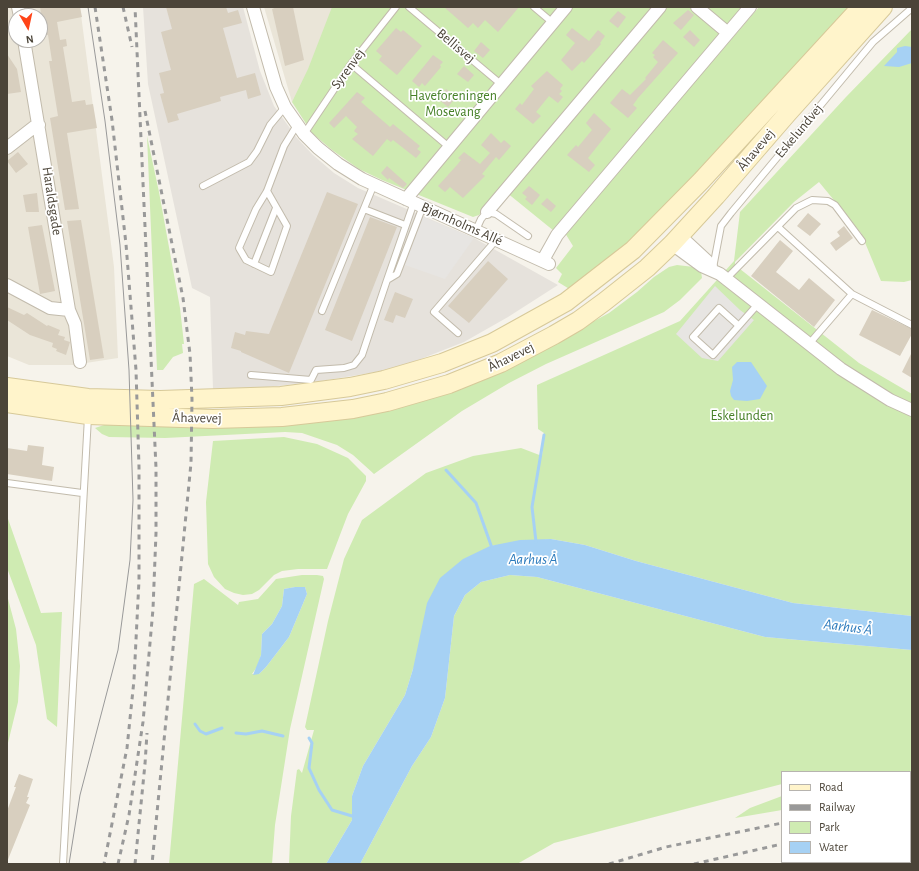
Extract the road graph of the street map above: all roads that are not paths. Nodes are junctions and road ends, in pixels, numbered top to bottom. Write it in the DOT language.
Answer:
graph roads {
  1 [pos="253,7"];
  2 [pos="396,7"];
  3 [pos="409,7"];
  4 [pos="534,7"];
  5 [pos="566,7"];
  6 [pos="660,7"];
  7 [pos="697,7"];
  8 [pos="750,7"];
  9 [pos="861,7"];
  10 [pos="883,7"];
  11 [pos="912,8"];
  12 [pos="553,23"];
  13 [pos="728,33"];
  14 [pos="25,48"];
  15 [pos="351,64"];
  16 [pos="502,85"];
  17 [pos="285,108"];
  18 [pos="39,125"];
  19 [pos="300,129"];
  20 [pos="449,147"];
  21 [pos="7,148"];
  22 [pos="374,184"];
  23 [pos="203,186"];
  24 [pos="267,190"];
  25 [pos="414,202"];
  26 [pos="276,208"];
  27 [pos="364,208"];
  28 [pos="487,212"];
  29 [pos="405,225"];
  30 [pos="778,228"];
  31 [pos="476,230"];
  32 [pos="670,235"];
  33 [pos="528,236"];
  34 [pos="497,239"];
  35 [pos="862,241"];
  36 [pos="254,264"];
  37 [pos="713,270"];
  38 [pos="726,279"];
  39 [pos="387,280"];
  40 [pos="7,285"];
  41 [pos="852,294"];
  42 [pos="758,304"];
  43 [pos="69,310"];
  44 [pos="322,312"];
  45 [pos="738,325"];
  46 [pos="912,325"];
  47 [pos="458,333"];
  48 [pos="809,344"];
  49 [pos="80,362"];
  50 [pos="251,375"];
  51 [pos="7,387"];
  52 [pos="7,403"];
  53 [pos="912,410"];
  54 [pos="88,415"];
  55 [pos="7,483"];
  56 [pos="82,493"];
  57 [pos="63,864"];
  1 -- 17 [label="street, Bjørnholms Allé"];
  2 -- 15 [label="lane, Syrenvej"];
  3 -- 16 [label="lane, Bellisvej"];
  4 -- 12 [label="lane"];
  5 -- 12 [label="street"];
  6 -- 28 [label="street"];
  7 -- 13 [label="street"];
  8 -- 13 [label="street"];
  9 -- 32 [label="main road"];
  10 -- 32 [label="main road, Åhavevej"];
  11 -- 37 [label="lane, Eskelundvej"];
  12 -- 16 [label="street"];
  13 -- 34 [label="street, Bjørnholms Allé"];
  14 -- 18 [label="street, Haraldsgade"];
  15 -- 19 [label="lane, Syrenvej"];
  15 -- 20 [label="lane"];
  16 -- 20 [label="street"];
  17 -- 19 [label="street, Bjørnholms Allé"];
  17 -- 23 [label="lane"];
  18 -- 21 [label="street"];
  18 -- 43 [label="street, Haraldsgade"];
  19 -- 22 [label="street, Bjørnholms Allé"];
  19 -- 24 [label="lane, Syrenvej"];
  20 -- 25 [label="street"];
  22 -- 25 [label="street, Bjørnholms Allé"];
  22 -- 27 [label="lane"];
  24 -- 26 [label="lane"];
  24 -- 36 [label="lane, Syrenvej"];
  25 -- 29 [label="lane"];
  25 -- 31 [label="street, Bjørnholms Allé"];
  25 -- 39 [label="lane"];
  26 -- 36 [label="lane"];
  26 -- 36 [label="lane"];
  27 -- 29 [label="lane, Bjørnholms Allé"];
  27 -- 44 [label="lane"];
  28 -- 31 [label="lane"];
  28 -- 33 [label="lane"];
  29 -- 39 [label="lane"];
  30 -- 35 [label="lane"];
  30 -- 38 [label="lane"];
  30 -- 41 [label="lane"];
  31 -- 34 [label="street, Bjørnholms Allé"];
  32 -- 37 [label="street"];
  32 -- 51 [label="main road, Åhavevej"];
  32 -- 54 [label="main road, Åhavevej"];
  34 -- 47 [label="lane"];
  37 -- 38 [label="street"];
  38 -- 42 [label="street"];
  39 -- 50 [label="lane"];
  40 -- 43 [label="street"];
  41 -- 46 [label="lane"];
  41 -- 48 [label="lane"];
  42 -- 45 [label="lane"];
  42 -- 48 [label="street"];
  43 -- 49 [label="street, Haraldsgade"];
  45 -- 45 [label="lane"];
  48 -- 53 [label="street"];
  52 -- 54 [label="main road, Åhavevej"];
  54 -- 56 [label="lane"];
  55 -- 56 [label="lane"];
  56 -- 57 [label="lane"];
}
